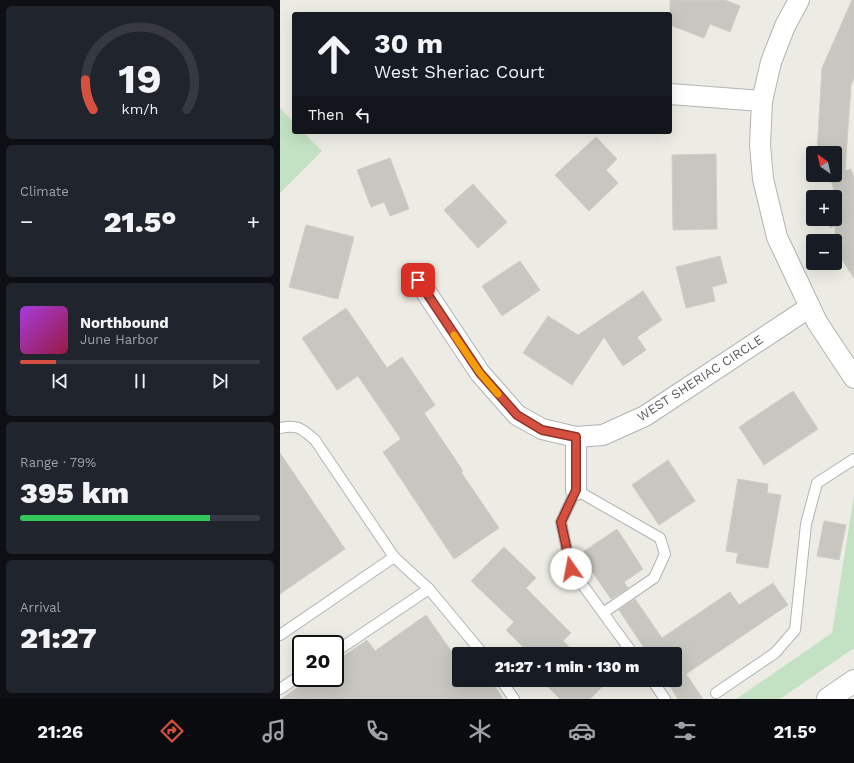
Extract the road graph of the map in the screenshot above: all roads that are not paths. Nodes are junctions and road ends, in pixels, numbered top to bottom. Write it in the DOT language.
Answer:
graph roads {
  1 [pos="799,0"];
  2 [pos="672,94"];
  3 [pos="762,101"];
  4 [pos="418,280"];
  5 [pos="810,307"];
  6 [pos="854,378"];
  7 [pos="280,428"];
  8 [pos="576,437"];
  9 [pos="854,459"];
  10 [pos="576,490"];
  11 [pos="394,557"];
  12 [pos="429,589"];
  13 [pos="603,613"];
  14 [pos="280,635"];
  15 [pos="344,646"];
  16 [pos="477,647"];
  17 [pos="628,647"];
  18 [pos="292,681"];
  19 [pos="854,681"];
  20 [pos="506,687"];
  21 [pos="657,687"];
  22 [pos="280,689"];
  23 [pos="716,693"];
  24 [pos="830,698"];
  25 [pos="514,699"];
  26 [pos="666,699"];
  1 -- 3 [label="street"];
  2 -- 3 [label="street"];
  3 -- 5 [label="street"];
  4 -- 8 [label="street, WEST SHERIAC CIRCLE"];
  5 -- 6 [label="street"];
  5 -- 8 [label="street, WEST SHERIAC CIRCLE"];
  7 -- 11 [label="lane"];
  8 -- 10 [label="street"];
  9 -- 23 [label="lane"];
  10 -- 13 [label="lane"];
  10 -- 13 [label="lane"];
  11 -- 12 [label="lane"];
  11 -- 14 [label="lane"];
  12 -- 15 [label="lane"];
  12 -- 16 [label="lane"];
  13 -- 17 [label="lane"];
  18 -- 22 [label="lane"];
  19 -- 24 [label="main road"];
  20 -- 25 [label="lane"];
  21 -- 26 [label="lane"];
}
